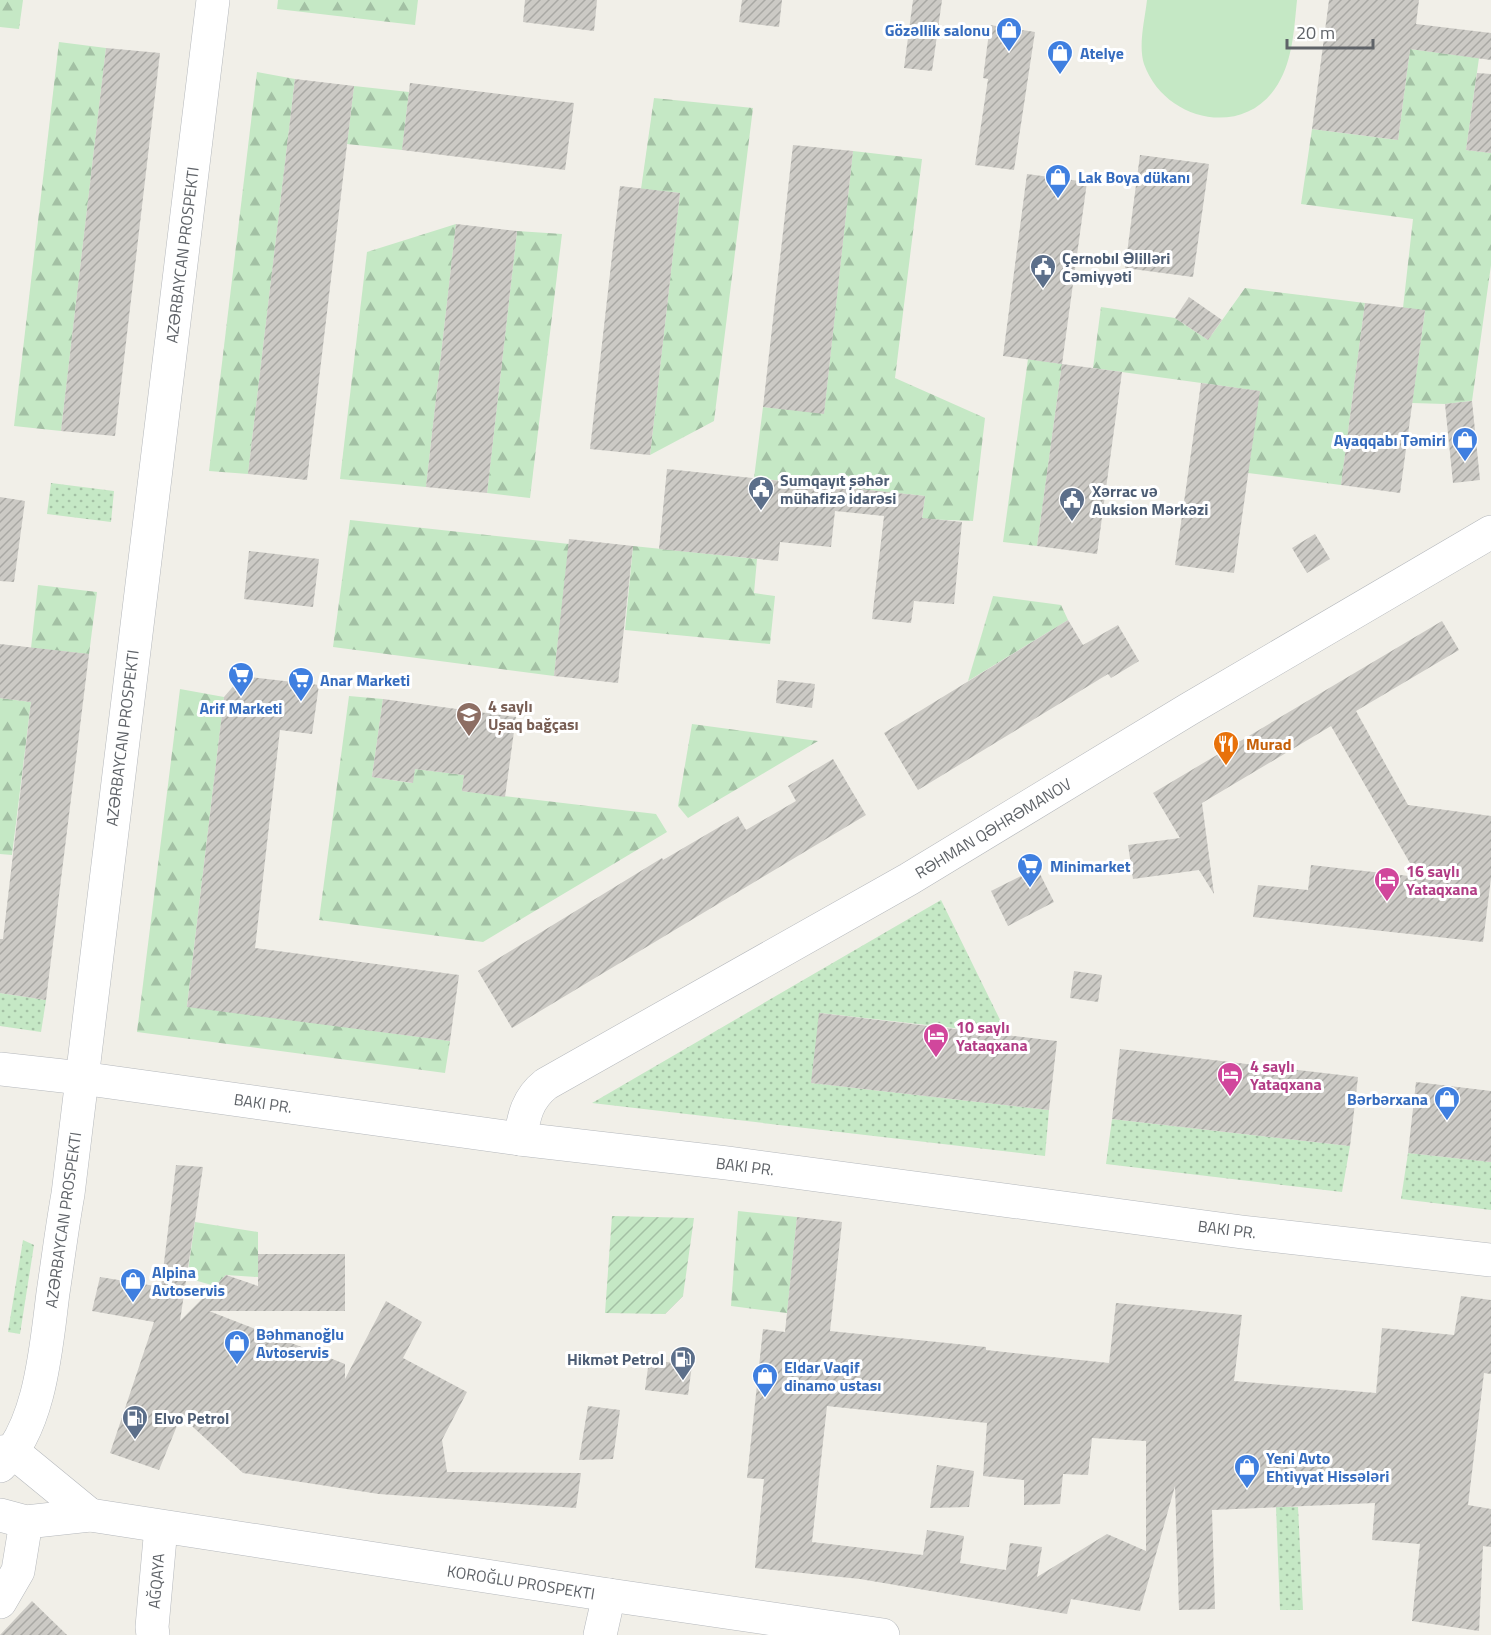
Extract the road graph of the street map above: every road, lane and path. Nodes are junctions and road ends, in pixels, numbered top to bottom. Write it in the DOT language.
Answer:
graph roads {
  1 [pos="213,0"];
  2 [pos="1491,532"];
  3 [pos="0,1069"];
  4 [pos="81,1078"];
  5 [pos="520,1139"];
  6 [pos="1491,1260"];
  7 [pos="4,1456"];
  8 [pos="90,1515"];
  9 [pos="13,1519"];
  10 [pos="160,1527"];
  11 [pos="609,1595"];
  12 [pos="0,1602"];
  13 [pos="153,1635"];
  14 [pos="600,1635"];
  15 [pos="883,1635"];
  1 -- 4 [label="street, AZƏRBAYCAN PROSPEKTI"];
  2 -- 5 [label="street, RƏHMAN QƏHRƏMANOV"];
  3 -- 4 [label="street"];
  4 -- 5 [label="street"];
  4 -- 7 [label="street, AZƏRBAYCAN PROSPEKTI"];
  5 -- 6 [label="street"];
  7 -- 8 [label="street"];
  8 -- 9 [label="street"];
  8 -- 10 [label="street, KOROĞLU PROSPEKTI"];
  9 -- 12 [label="street"];
  10 -- 11 [label="street, KOROĞLU PROSPEKTI"];
  10 -- 13 [label="street, AĞQAYA"];
  11 -- 14 [label="street"];
  11 -- 15 [label="street, KOROĞLU PROSPEKTI"];
}
